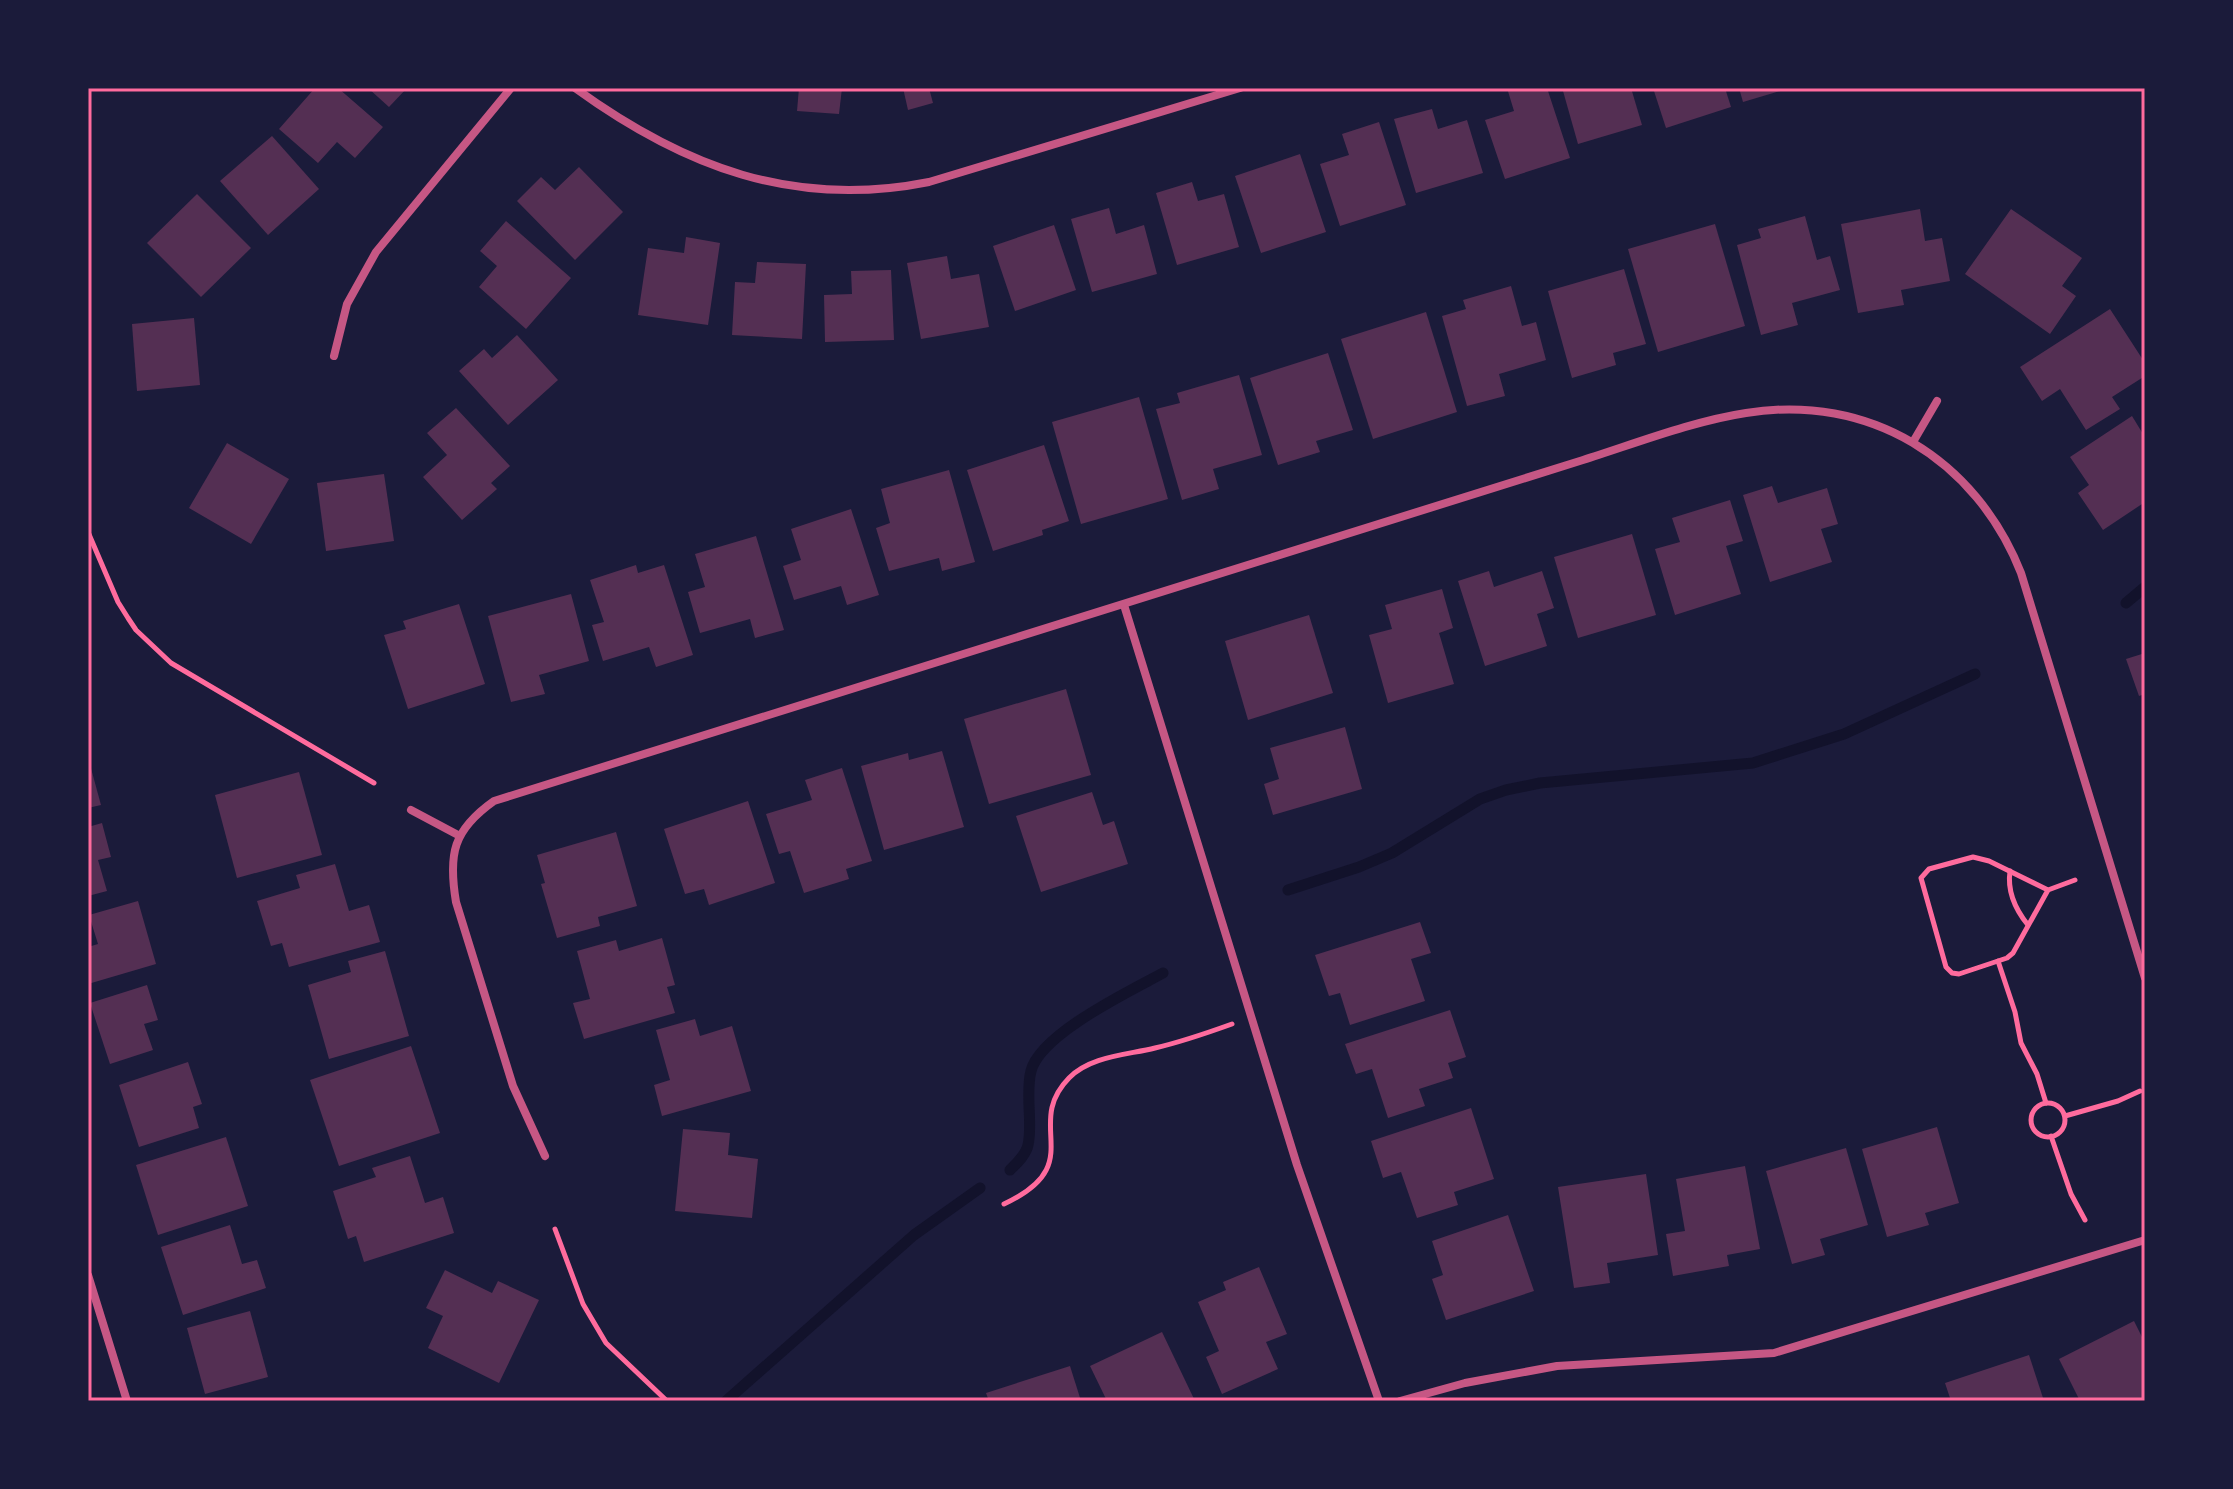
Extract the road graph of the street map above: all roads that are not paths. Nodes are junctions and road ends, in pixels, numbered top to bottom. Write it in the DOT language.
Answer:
graph roads {
  1 [pos="511,88"];
  2 [pos="575,88"];
  3 [pos="1240,88"];
  4 [pos="334,356"];
  5 [pos="1937,401"];
  6 [pos="1913,442"];
  7 [pos="1124,605"];
  8 [pos="411,810"];
  9 [pos="458,835"];
  10 [pos="2145,978"];
  11 [pos="545,1156"];
  12 [pos="2145,1240"];
  13 [pos="88,1275"];
  14 [pos="127,1401"];
  15 [pos="1379,1401"];
  16 [pos="1400,1401"];
  1 -- 4 [label="street"];
  2 -- 3 [label="street"];
  5 -- 6 [label="street"];
  6 -- 7 [label="street"];
  6 -- 10 [label="street"];
  7 -- 9 [label="street"];
  7 -- 15 [label="street"];
  8 -- 9 [label="street"];
  9 -- 11 [label="street"];
  12 -- 16 [label="street"];
  13 -- 14 [label="street"];
}
